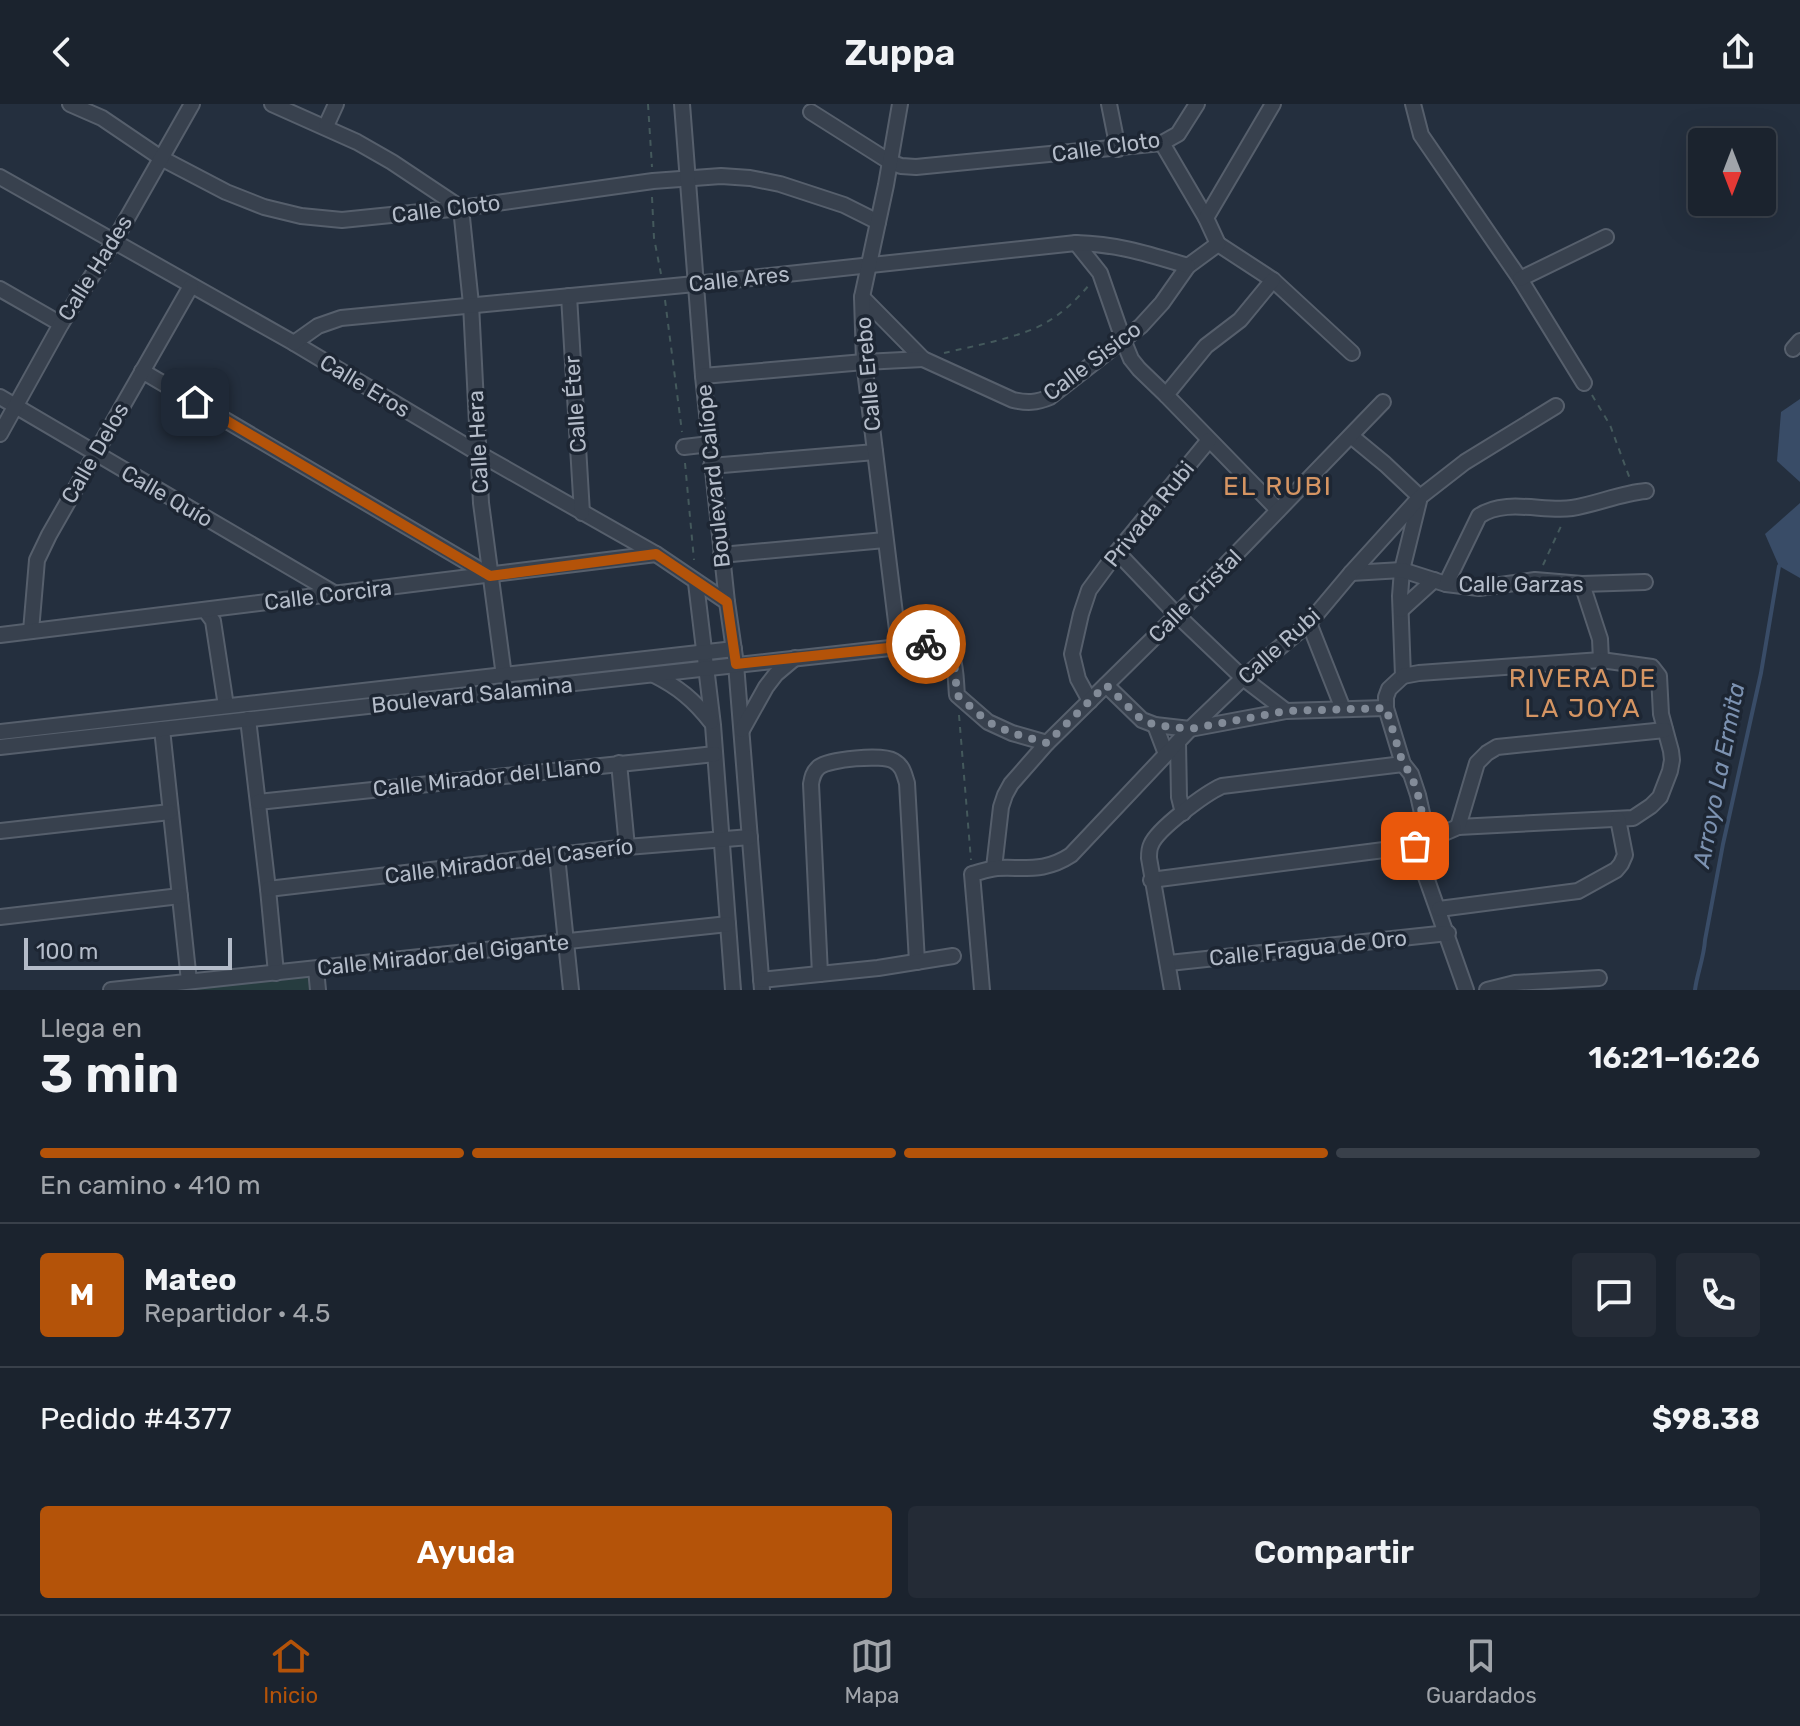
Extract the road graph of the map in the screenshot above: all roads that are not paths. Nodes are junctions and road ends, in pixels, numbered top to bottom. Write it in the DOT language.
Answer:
graph roads {
  1 [pos="70,104"];
  2 [pos="93,104"];
  3 [pos="192,104"];
  4 [pos="272,104"];
  5 [pos="336,104"];
  6 [pos="682,104"];
  7 [pos="900,104"];
  8 [pos="1109,104"];
  9 [pos="1197,104"];
  10 [pos="1273,104"];
  11 [pos="1413,104"];
  12 [pos="811,112"];
  13 [pos="102,118"];
  14 [pos="326,126"];
  15 [pos="1162,143"];
  16 [pos="1118,149"];
  17 [pos="161,158"];
  18 [pos="890,162"];
  19 [pos="0,177"];
  20 [pos="687,177"];
  21 [pos="461,208"];
  22 [pos="1206,218"];
  23 [pos="878,222"];
  24 [pos="1606,237"];
  25 [pos="113,243"];
  26 [pos="1076,243"];
  27 [pos="1218,244"];
  28 [pos="869,265"];
  29 [pos="1188,266"];
  30 [pos="1520,279"];
  31 [pos="1273,280"];
  32 [pos="695,284"];
  33 [pos="191,286"];
  34 [pos="0,289"];
  35 [pos="569,296"];
  36 [pos="862,297"];
  37 [pos="471,304"];
  38 [pos="61,324"];
  39 [pos="1124,342"];
  40 [pos="294,343"];
  41 [pos="1352,353"];
  42 [pos="923,359"];
  43 [pos="864,362"];
  44 [pos="142,371"];
  45 [pos="703,376"];
  46 [pos="1584,383"];
  47 [pos="1166,395"];
  48 [pos="0,397"];
  49 [pos="1383,402"];
  50 [pos="15,405"];
  51 [pos="1556,406"];
  52 [pos="0,434"];
  53 [pos="1351,436"];
  54 [pos="1209,440"];
  55 [pos="710,444"];
  56 [pos="684,447"];
  57 [pos="875,452"];
  58 [pos="478,453"];
  59 [pos="95,454"];
  60 [pos="711,466"];
  61 [pos="1640,491"];
  62 [pos="1420,497"];
  63 [pos="1278,510"];
  64 [pos="582,513"];
  65 [pos="885,540"];
  66 [pos="1117,552"];
  67 [pos="656,554"];
  68 [pos="721,555"];
  69 [pos="1402,570"];
  70 [pos="1351,573"];
  71 [pos="490,576"];
  72 [pos="1440,582"];
  73 [pos="1645,582"];
  74 [pos="696,583"];
  75 [pos="1582,584"];
  76 [pos="334,593"];
  77 [pos="727,602"];
  78 [pos="205,610"];
  79 [pos="1401,610"];
  80 [pos="1177,615"];
  81 [pos="1309,623"];
  82 [pos="31,631"];
  83 [pos="0,635"];
  84 [pos="899,646"];
  85 [pos="735,657"];
  86 [pos="795,658"];
  87 [pos="1601,660"];
  88 [pos="705,661"];
  89 [pos="653,675"];
  90 [pos="504,676"];
  91 [pos="1403,676"];
  92 [pos="1243,678"];
  93 [pos="1106,685"];
  94 [pos="1090,701"];
  95 [pos="226,706"];
  96 [pos="1386,708"];
  97 [pos="1343,709"];
  98 [pos="1286,711"];
  99 [pos="248,719"];
  100 [pos="713,725"];
  101 [pos="1155,725"];
  102 [pos="162,729"];
  103 [pos="1190,729"];
  104 [pos="742,730"];
  105 [pos="1665,730"];
  106 [pos="0,732"];
  107 [pos="1178,742"];
  108 [pos="1047,743"];
  109 [pos="0,747"];
  110 [pos="715,754"];
  111 [pos="1166,754"];
  112 [pos="619,763"];
  113 [pos="1403,764"];
  114 [pos="258,802"];
  115 [pos="170,812"];
  116 [pos="1183,813"];
  117 [pos="1626,818"];
  118 [pos="1458,827"];
  119 [pos="0,831"];
  120 [pos="750,837"];
  121 [pos="722,839"];
  122 [pos="1422,843"];
  123 [pos="627,847"];
  124 [pos="557,856"];
  125 [pos="994,868"];
  126 [pos="1151,880"];
  127 [pos="268,889"];
  128 [pos="180,896"];
  129 [pos="1439,909"];
  130 [pos="0,917"];
  131 [pos="728,924"];
  132 [pos="1448,933"];
  133 [pos="567,942"];
  134 [pos="953,956"];
  135 [pos="917,962"];
  136 [pos="1169,963"];
  137 [pos="316,969"];
  138 [pos="276,973"];
  139 [pos="820,974"];
  140 [pos="1599,978"];
  141 [pos="189,981"];
  142 [pos="762,985"];
  143 [pos="146,988"];
  144 [pos="111,990"];
  145 [pos="318,990"];
  146 [pos="571,990"];
  147 [pos="733,990"];
  148 [pos="982,990"];
  149 [pos="1172,990"];
  150 [pos="1466,990"];
  151 [pos="1487,990"];
  1 -- 13 [label="street, Calle Cloto"];
  2 -- 13 [label="street"];
  3 -- 17 [label="street, Calle Hades"];
  4 -- 14 [label="street"];
  5 -- 14 [label="street"];
  6 -- 20 [label="street, Boulevard Calíope"];
  7 -- 18 [label="street, Calle Erebo"];
  8 -- 16 [label="street"];
  9 -- 15 [label="street, Calle Cloto"];
  10 -- 22 [label="street"];
  11 -- 30 [label="street"];
  12 -- 18 [label="street"];
  13 -- 17 [label="street, Calle Cloto"];
  14 -- 21 [label="street"];
  15 -- 16 [label="street, Calle Cloto"];
  15 -- 22 [label="street"];
  16 -- 18 [label="street, Calle Cloto"];
  17 -- 21 [label="street, Calle Cloto"];
  17 -- 25 [label="street, Calle Hades"];
  18 -- 23 [label="street, Calle Erebo"];
  19 -- 25 [label="street, Calle Eros"];
  20 -- 21 [label="street, Calle Cloto"];
  20 -- 23 [label="street, Calle Cloto"];
  20 -- 32 [label="street, Boulevard Calíope"];
  21 -- 37 [label="street, Calle Hera"];
  22 -- 27 [label="street"];
  23 -- 28 [label="street, Calle Erebo"];
  24 -- 30 [label="street"];
  25 -- 33 [label="street, Calle Eros"];
  25 -- 38 [label="street, Calle Hades"];
  26 -- 28 [label="street, Calle Ares"];
  26 -- 29 [label="street, Calle Ares"];
  26 -- 39 [label="street"];
  27 -- 29 [label="street, Calle Sisico"];
  27 -- 31 [label="street"];
  28 -- 32 [label="street, Calle Ares"];
  28 -- 36 [label="street, Calle Erebo"];
  29 -- 39 [label="street, Calle Sisico"];
  30 -- 46 [label="street"];
  31 -- 41 [label="street"];
  31 -- 47 [label="street"];
  32 -- 35 [label="street, Calle Ares"];
  32 -- 45 [label="street, Boulevard Calíope"];
  33 -- 40 [label="street, Calle Eros"];
  33 -- 44 [label="street, Calle Delos"];
  34 -- 38 [label="street"];
  35 -- 37 [label="street, Calle Ares"];
  35 -- 64 [label="street, Calle Éter"];
  36 -- 42 [label="street"];
  36 -- 43 [label="street, Calle Erebo"];
  37 -- 40 [label="street, Calle Ares"];
  37 -- 58 [label="street, Calle Hera"];
  38 -- 50 [label="street, Calle Hades"];
  39 -- 42 [label="street, Calle Sisico"];
  39 -- 47 [label="street"];
  40 -- 58 [label="street, Calle Eros"];
  42 -- 43 [label="street"];
  43 -- 45 [label="street"];
  43 -- 57 [label="street, Calle Erebo"];
  44 -- 59 [label="street, Calle Delos"];
  44 -- 71 [label="street"];
  45 -- 55 [label="street, Boulevard Calíope"];
  47 -- 54 [label="street"];
  48 -- 50 [label="street, Calle Quío"];
  49 -- 53 [label="street, Calle Cristal"];
  50 -- 52 [label="street, Calle Hades"];
  50 -- 59 [label="street, Calle Quío"];
  51 -- 62 [label="street, Calle Rubi"];
  53 -- 62 [label="street"];
  53 -- 63 [label="street, Calle Cristal"];
  54 -- 63 [label="street"];
  54 -- 66 [label="street, Privada Rubi"];
  55 -- 56 [label="street"];
  55 -- 60 [label="street, Boulevard Calíope"];
  57 -- 60 [label="street"];
  57 -- 65 [label="street, Calle Erebo"];
  58 -- 64 [label="street, Calle Eros"];
  58 -- 71 [label="street, Calle Hera"];
  59 -- 76 [label="street, Calle Quío"];
  59 -- 82 [label="street, Calle Delos"];
  60 -- 68 [label="street, Boulevard Calíope"];
  61 -- 72 [label="street"];
  62 -- 69 [label="street"];
  62 -- 70 [label="street, Calle Rubi"];
  63 -- 80 [label="street, Calle Cristal"];
  64 -- 67 [label="street, Calle Eros"];
  65 -- 68 [label="street"];
  65 -- 84 [label="street, Calle Erebo"];
  66 -- 80 [label="street"];
  66 -- 94 [label="street, Privada Rubi"];
  67 -- 71 [label="street, Calle Corcira"];
  67 -- 74 [label="street, Calle Eros"];
  68 -- 77 [label="street, Boulevard Calíope"];
  69 -- 70 [label="street, Calle Garzas"];
  69 -- 72 [label="street, Calle Garzas"];
  69 -- 79 [label="street"];
  70 -- 81 [label="street, Calle Rubi"];
  71 -- 76 [label="street, Calle Corcira"];
  71 -- 90 [label="street, Calle Hera"];
  72 -- 75 [label="street, Calle Garzas"];
  72 -- 79 [label="street"];
  73 -- 75 [label="street, Calle Garzas"];
  74 -- 77 [label="street, Calle Eros"];
  74 -- 88 [label="street"];
  75 -- 87 [label="street"];
  76 -- 78 [label="street, Calle Corcira"];
  77 -- 85 [label="street, Boulevard Calíope"];
  78 -- 82 [label="street, Calle Corcira"];
  78 -- 95 [label="street"];
  79 -- 91 [label="street"];
  80 -- 92 [label="street"];
  80 -- 93 [label="street, Calle Cristal"];
  81 -- 92 [label="street, Calle Rubi"];
  81 -- 97 [label="street"];
  82 -- 83 [label="street, Calle Corcira"];
  84 -- 86 [label="street, Boulevard Salamina"];
  84 -- 108 [label="street, Boulevard Salamina"];
  85 -- 86 [label="street, Boulevard Salamina"];
  85 -- 88 [label="street, Boulevard Salamina"];
  85 -- 104 [label="street, Boulevard Calíope"];
  86 -- 104 [label="street"];
  87 -- 91 [label="street"];
  87 -- 105 [label="street"];
  88 -- 89 [label="street, Boulevard Salamina"];
  88 -- 90 [label="street, Boulevard Salamina"];
  88 -- 100 [label="street"];
  89 -- 99 [label="street, Boulevard Salamina"];
  89 -- 100 [label="street"];
  90 -- 95 [label="street, Boulevard Salamina"];
  91 -- 96 [label="street"];
  92 -- 98 [label="street"];
  92 -- 103 [label="street, Calle Rubi"];
  93 -- 94 [label="street, Calle Cristal"];
  93 -- 101 [label="street"];
  94 -- 108 [label="street, Calle Cristal"];
  95 -- 106 [label="street, Boulevard Salamina"];
  96 -- 97 [label="street"];
  96 -- 113 [label="street"];
  97 -- 98 [label="street"];
  98 -- 103 [label="street"];
  99 -- 102 [label="street, Boulevard Salamina"];
  99 -- 114 [label="street"];
  100 -- 110 [label="street"];
  101 -- 103 [label="street"];
  101 -- 111 [label="street"];
  102 -- 109 [label="street, Boulevard Salamina"];
  102 -- 115 [label="street"];
  103 -- 107 [label="street, Calle Rubi"];
  104 -- 120 [label="street, Boulevard Calíope"];
  105 -- 117 [label="street"];
  105 -- 118 [label="street"];
  107 -- 111 [label="street, Calle Rubi"];
  107 -- 116 [label="street"];
  108 -- 125 [label="street, Calle Cristal"];
  110 -- 112 [label="street, Calle Mirador del Llano"];
  110 -- 121 [label="street"];
  111 -- 125 [label="street, Calle Rubi"];
  112 -- 114 [label="street, Calle Mirador del Llano"];
  112 -- 123 [label="street"];
  113 -- 116 [label="street"];
  113 -- 122 [label="street"];
  114 -- 127 [label="street"];
  115 -- 119 [label="street"];
  115 -- 128 [label="street"];
  116 -- 126 [label="street"];
  117 -- 118 [label="street"];
  117 -- 129 [label="street"];
  118 -- 122 [label="street"];
  120 -- 121 [label="street, Calle Mirador del Caserío"];
  120 -- 142 [label="street, Boulevard Calíope"];
  121 -- 123 [label="street, Calle Mirador del Caserío"];
  121 -- 131 [label="street"];
  122 -- 126 [label="street"];
  122 -- 129 [label="street"];
  123 -- 124 [label="street, Calle Mirador del Caserío"];
  124 -- 127 [label="street, Calle Mirador del Caserío"];
  124 -- 133 [label="street"];
  125 -- 148 [label="street, Calle Rubi"];
  126 -- 136 [label="street"];
  127 -- 138 [label="street"];
  128 -- 130 [label="street"];
  128 -- 141 [label="street"];
  129 -- 132 [label="street"];
  131 -- 133 [label="street, Calle Mirador del Gigante"];
  131 -- 147 [label="street"];
  132 -- 136 [label="street, Calle Fragua de Oro"];
  132 -- 150 [label="street"];
  133 -- 137 [label="street, Calle Mirador del Gigante"];
  133 -- 146 [label="street"];
  134 -- 135 [label="street"];
  135 -- 139 [label="street"];
  135 -- 139 [label="street"];
  136 -- 149 [label="street"];
  137 -- 138 [label="street, Calle Mirador del Gigante"];
  137 -- 145 [label="street"];
  138 -- 141 [label="street, Calle Mirador del Gigante"];
  139 -- 142 [label="street"];
  140 -- 151 [label="street"];
  141 -- 143 [label="street, Calle Mirador del Gigante"];
  143 -- 144 [label="street, Calle Mirador del Gigante"];
}
